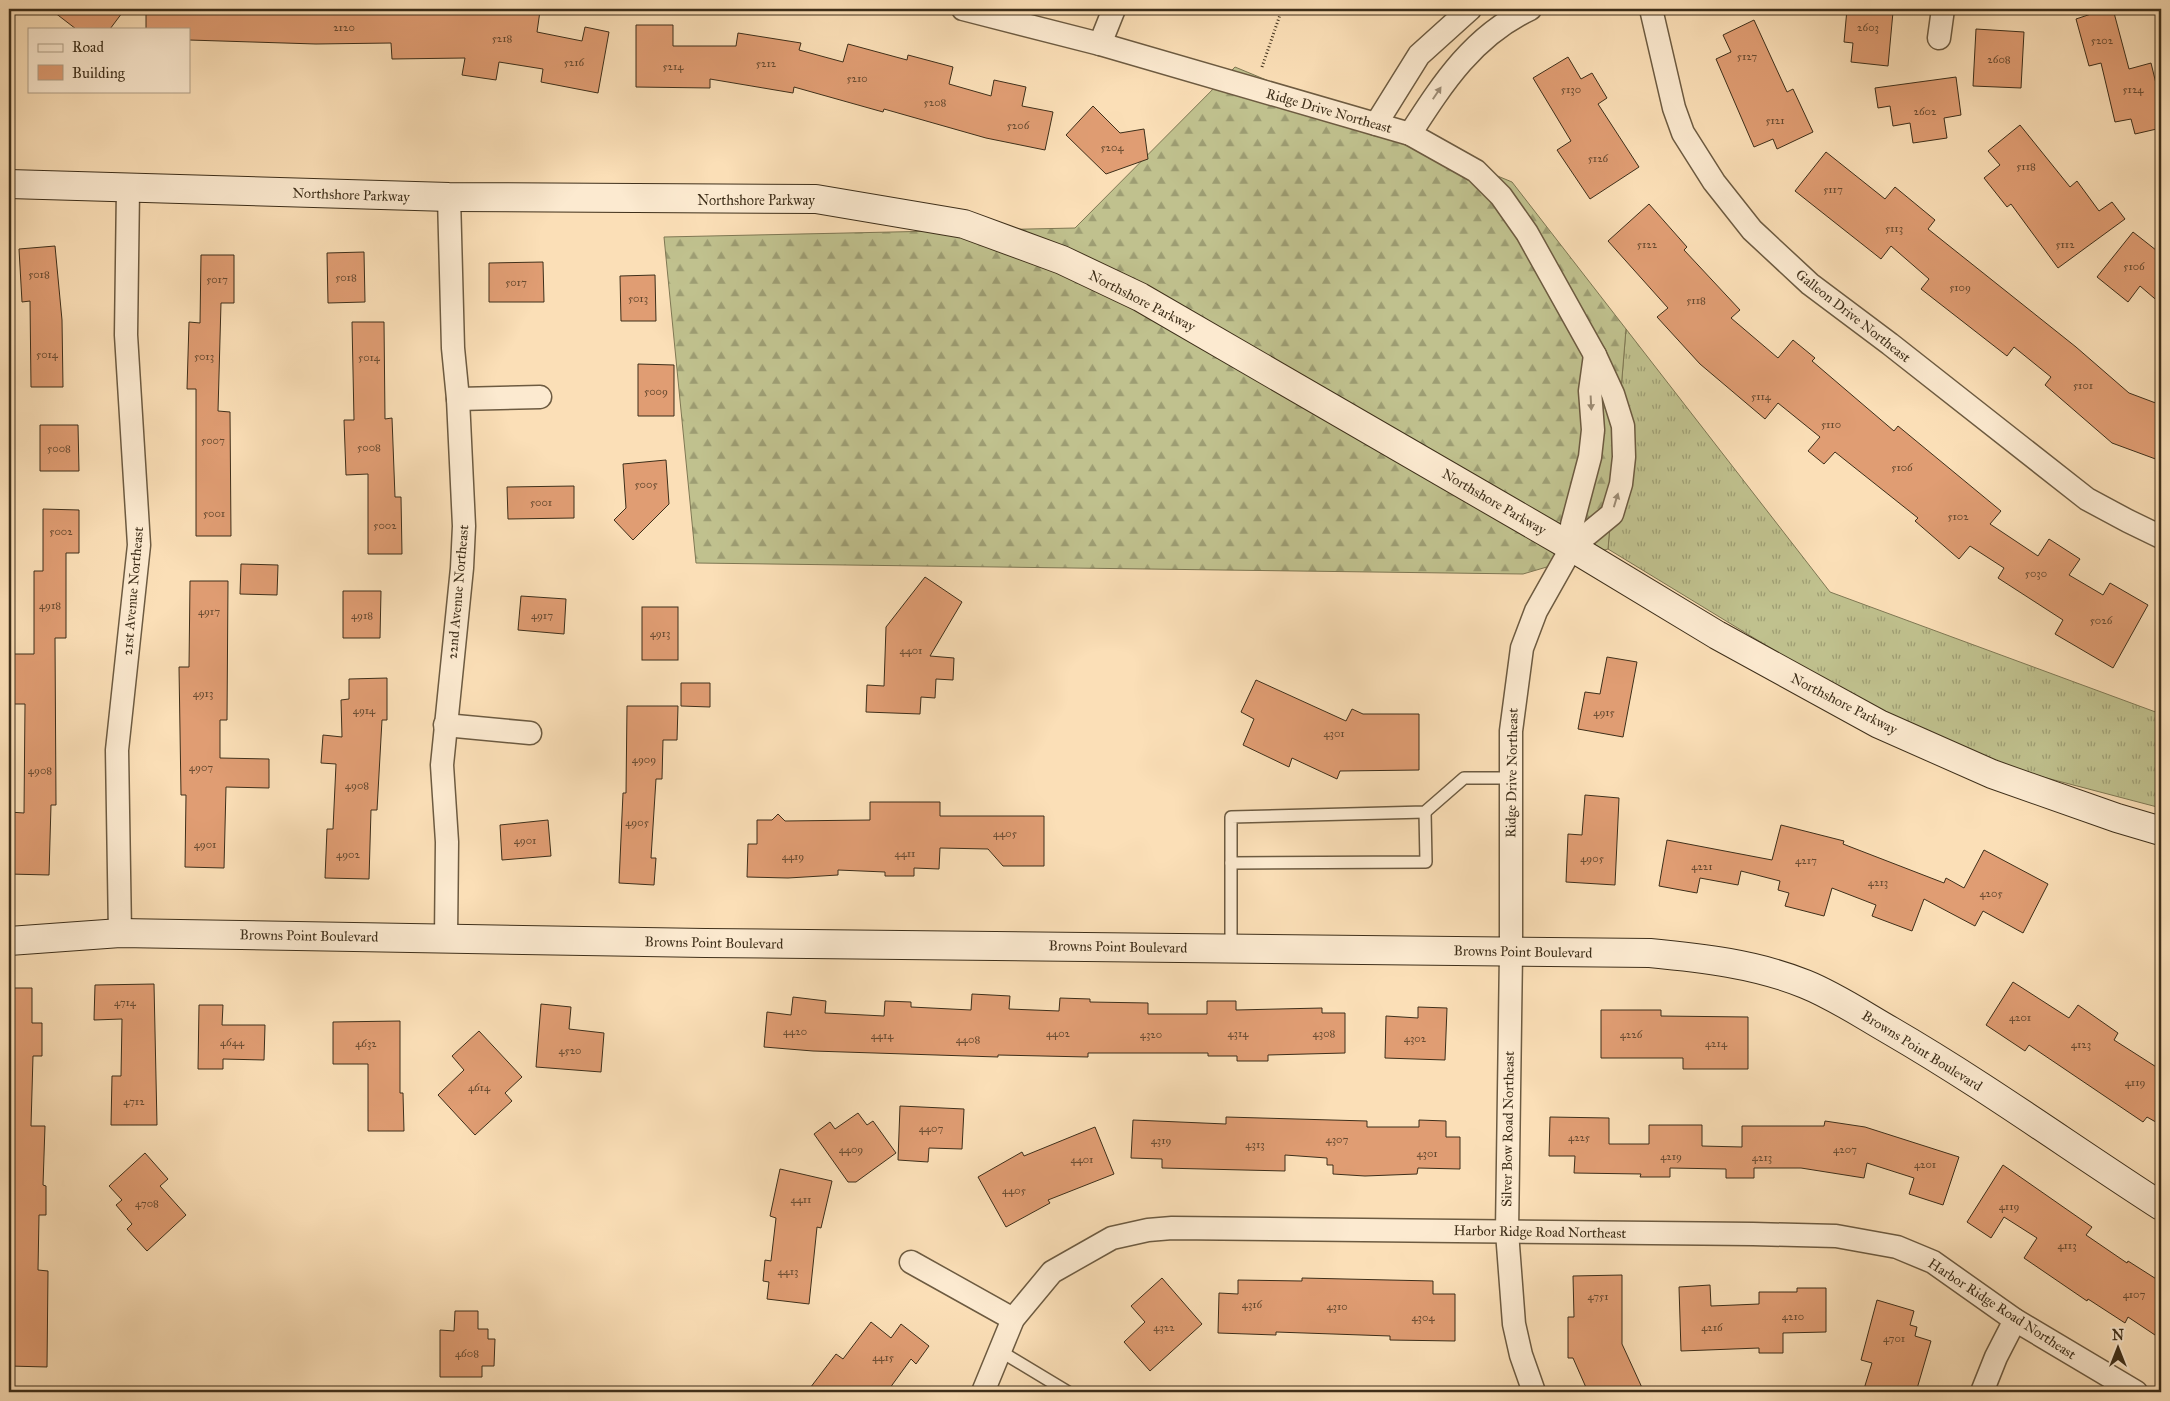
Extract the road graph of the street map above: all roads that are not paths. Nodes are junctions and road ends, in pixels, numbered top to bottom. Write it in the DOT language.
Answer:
graph roads {
  1 [pos="963,9"];
  2 [pos="1114,9"];
  3 [pos="1470,9"];
  4 [pos="1530,9"];
  5 [pos="1651,9"];
  6 [pos="1943,9"];
  7 [pos="1939,38"];
  8 [pos="1100,44"];
  9 [pos="1376,124"];
  10 [pos="1410,134"];
  11 [pos="9,184"];
  12 [pos="128,189"];
  13 [pos="449,197"];
  14 [pos="1595,355"];
  15 [pos="540,397"];
  16 [pos="458,399"];
  17 [pos="2161,536"];
  18 [pos="1572,547"];
  19 [pos="445,725"];
  20 [pos="530,733"];
  21 [pos="1511,778"];
  22 [pos="1425,812"];
  23 [pos="2161,831"];
  24 [pos="1232,863"];
  25 [pos="120,933"];
  26 [pos="446,938"];
  27 [pos="9,940"];
  28 [pos="1232,949"];
  29 [pos="1511,952"];
  30 [pos="2161,1206"];
  31 [pos="1507,1232"];
  32 [pos="911,1262"];
  33 [pos="1013,1319"];
  34 [pos="2015,1320"];
  35 [pos="1000,1351"];
  36 [pos="983,1392"];
  37 [pos="1068,1392"];
  38 [pos="1534,1392"];
  39 [pos="1982,1392"];
  40 [pos="2136,1392"];
  1 -- 8 [label="street, Ridge Drive Northeast"];
  2 -- 8 [label="street"];
  3 -- 9 [label="street"];
  10 -- 4 [label="street, one-way"];
  5 -- 17 [label="street, Galleon Drive Northeast"];
  6 -- 7 [label="street"];
  8 -- 9 [label="street, Ridge Drive Northeast"];
  9 -- 10 [label="street, Ridge Drive Northeast"];
  10 -- 14 [label="street, Ridge Drive Northeast"];
  11 -- 12 [label="street, Northshore Parkway"];
  12 -- 13 [label="street, Northshore Parkway"];
  12 -- 25 [label="street, 21st Avenue Northeast"];
  13 -- 16 [label="street, 22nd Avenue Northeast"];
  13 -- 18 [label="street, Northshore Parkway"];
  14 -- 18 [label="street, Ridge Drive Northeast, one-way"];
  18 -- 14 [label="street, Ridge Drive Northeast, one-way"];
  15 -- 16 [label="street"];
  16 -- 19 [label="street, 22nd Avenue Northeast"];
  18 -- 21 [label="street, Ridge Drive Northeast"];
  18 -- 23 [label="street, Northshore Parkway"];
  19 -- 20 [label="street"];
  19 -- 26 [label="street, 22nd Avenue Northeast"];
  21 -- 22 [label="lane"];
  21 -- 29 [label="street, Ridge Drive Northeast"];
  22 -- 24 [label="lane"];
  22 -- 24 [label="lane"];
  24 -- 28 [label="lane"];
  25 -- 26 [label="street, Browns Point Boulevard"];
  25 -- 27 [label="street, Browns Point Boulevard"];
  26 -- 28 [label="street, Browns Point Boulevard"];
  28 -- 29 [label="street, Browns Point Boulevard"];
  29 -- 30 [label="street, Browns Point Boulevard"];
  29 -- 31 [label="street, Silver Bow Road Northeast"];
  31 -- 33 [label="street, Harbor Ridge Road Northeast"];
  31 -- 34 [label="street, Harbor Ridge Road Northeast"];
  31 -- 38 [label="street, Silver Bow Road Northeast"];
  32 -- 33 [label="street"];
  33 -- 35 [label="street, Harbor Ridge Road Northeast"];
  34 -- 39 [label="street"];
  34 -- 40 [label="street, Harbor Ridge Road Northeast"];
  35 -- 36 [label="street, Harbor Ridge Road Northeast"];
  35 -- 37 [label="lane"];
}
